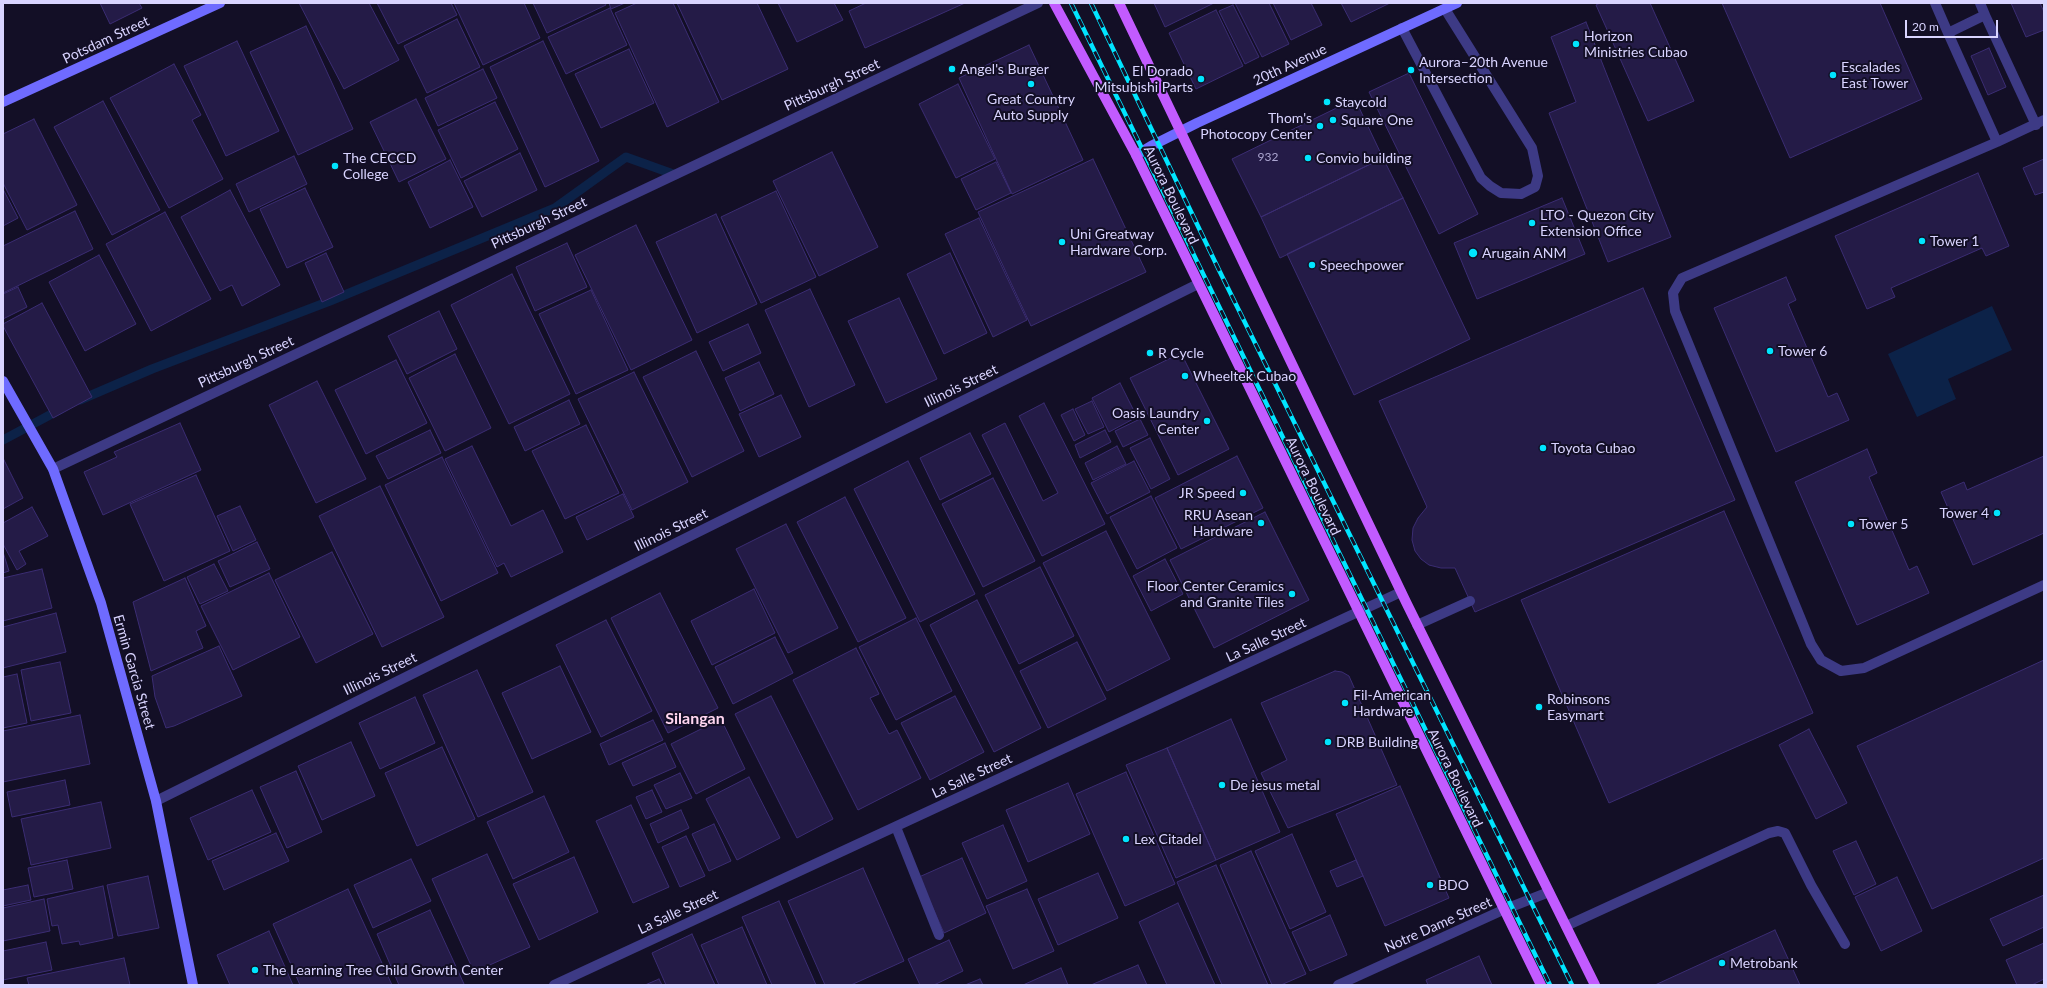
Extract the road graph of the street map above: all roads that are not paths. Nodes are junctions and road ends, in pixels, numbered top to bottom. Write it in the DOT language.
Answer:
graph roads {
  1 [pos="220,3"];
  2 [pos="1038,3"];
  3 [pos="1054,3"];
  4 [pos="1119,3"];
  5 [pos="1457,3"];
  6 [pos="1935,3"];
  7 [pos="1980,3"];
  8 [pos="1444,9"];
  9 [pos="1985,15"];
  10 [pos="1402,28"];
  11 [pos="1948,33"];
  12 [pos="3,102"];
  13 [pos="2040,122"];
  14 [pos="1181,132"];
  15 [pos="1997,142"];
  16 [pos="1136,155"];
  17 [pos="1198,284"];
  18 [pos="3,382"];
  19 [pos="53,469"];
  20 [pos="2044,585"];
  21 [pos="1402,592"];
  22 [pos="1470,601"];
  23 [pos="1359,612"];
  24 [pos="1417,625"];
  25 [pos="156,802"];
  26 [pos="896,827"];
  27 [pos="1549,892"];
  28 [pos="1503,910"];
  29 [pos="1566,926"];
  30 [pos="939,935"];
  31 [pos="1844,944"];
  32 [pos="193,985"];
  33 [pos="554,985"];
  34 [pos="1338,985"];
  35 [pos="1541,985"];
  36 [pos="1595,985"];
  1 -- 12 [label="street, Potsdam Street"];
  2 -- 19 [label="street, Pittsburgh Street"];
  3 -- 16 [label="main road, Aurora Boulevard"];
  4 -- 14 [label="main road"];
  5 -- 8 [label="street, 20th Avenue"];
  6 -- 11 [label="street"];
  7 -- 9 [label="street"];
  8 -- 10 [label="street, 20th Avenue"];
  8 -- 10 [label="street"];
  9 -- 11 [label="street"];
  9 -- 13 [label="street"];
  10 -- 14 [label="street, 20th Avenue"];
  11 -- 15 [label="street"];
  13 -- 15 [label="street"];
  14 -- 16 [label="street, 20th Avenue"];
  14 -- 21 [label="main road"];
  15 -- 20 [label="street"];
  16 -- 17 [label="main road, Aurora Boulevard"];
  17 -- 23 [label="main road, Aurora Boulevard"];
  17 -- 25 [label="street, Illinois Street"];
  18 -- 19 [label="street, Ermin Garcia Street"];
  19 -- 25 [label="street, Ermin Garcia Street"];
  21 -- 23 [label="street, La Salle Street"];
  21 -- 24 [label="main road"];
  22 -- 24 [label="street"];
  23 -- 26 [label="street, La Salle Street"];
  23 -- 28 [label="main road, Aurora Boulevard"];
  24 -- 27 [label="main road"];
  25 -- 32 [label="street, Ermin Garcia Street"];
  26 -- 30 [label="street"];
  26 -- 33 [label="street, La Salle Street"];
  27 -- 28 [label="street, Notre Dame Street"];
  27 -- 29 [label="main road"];
  28 -- 34 [label="street, Notre Dame Street"];
  28 -- 35 [label="main road, Aurora Boulevard"];
  29 -- 31 [label="street"];
  29 -- 36 [label="main road"];
}
